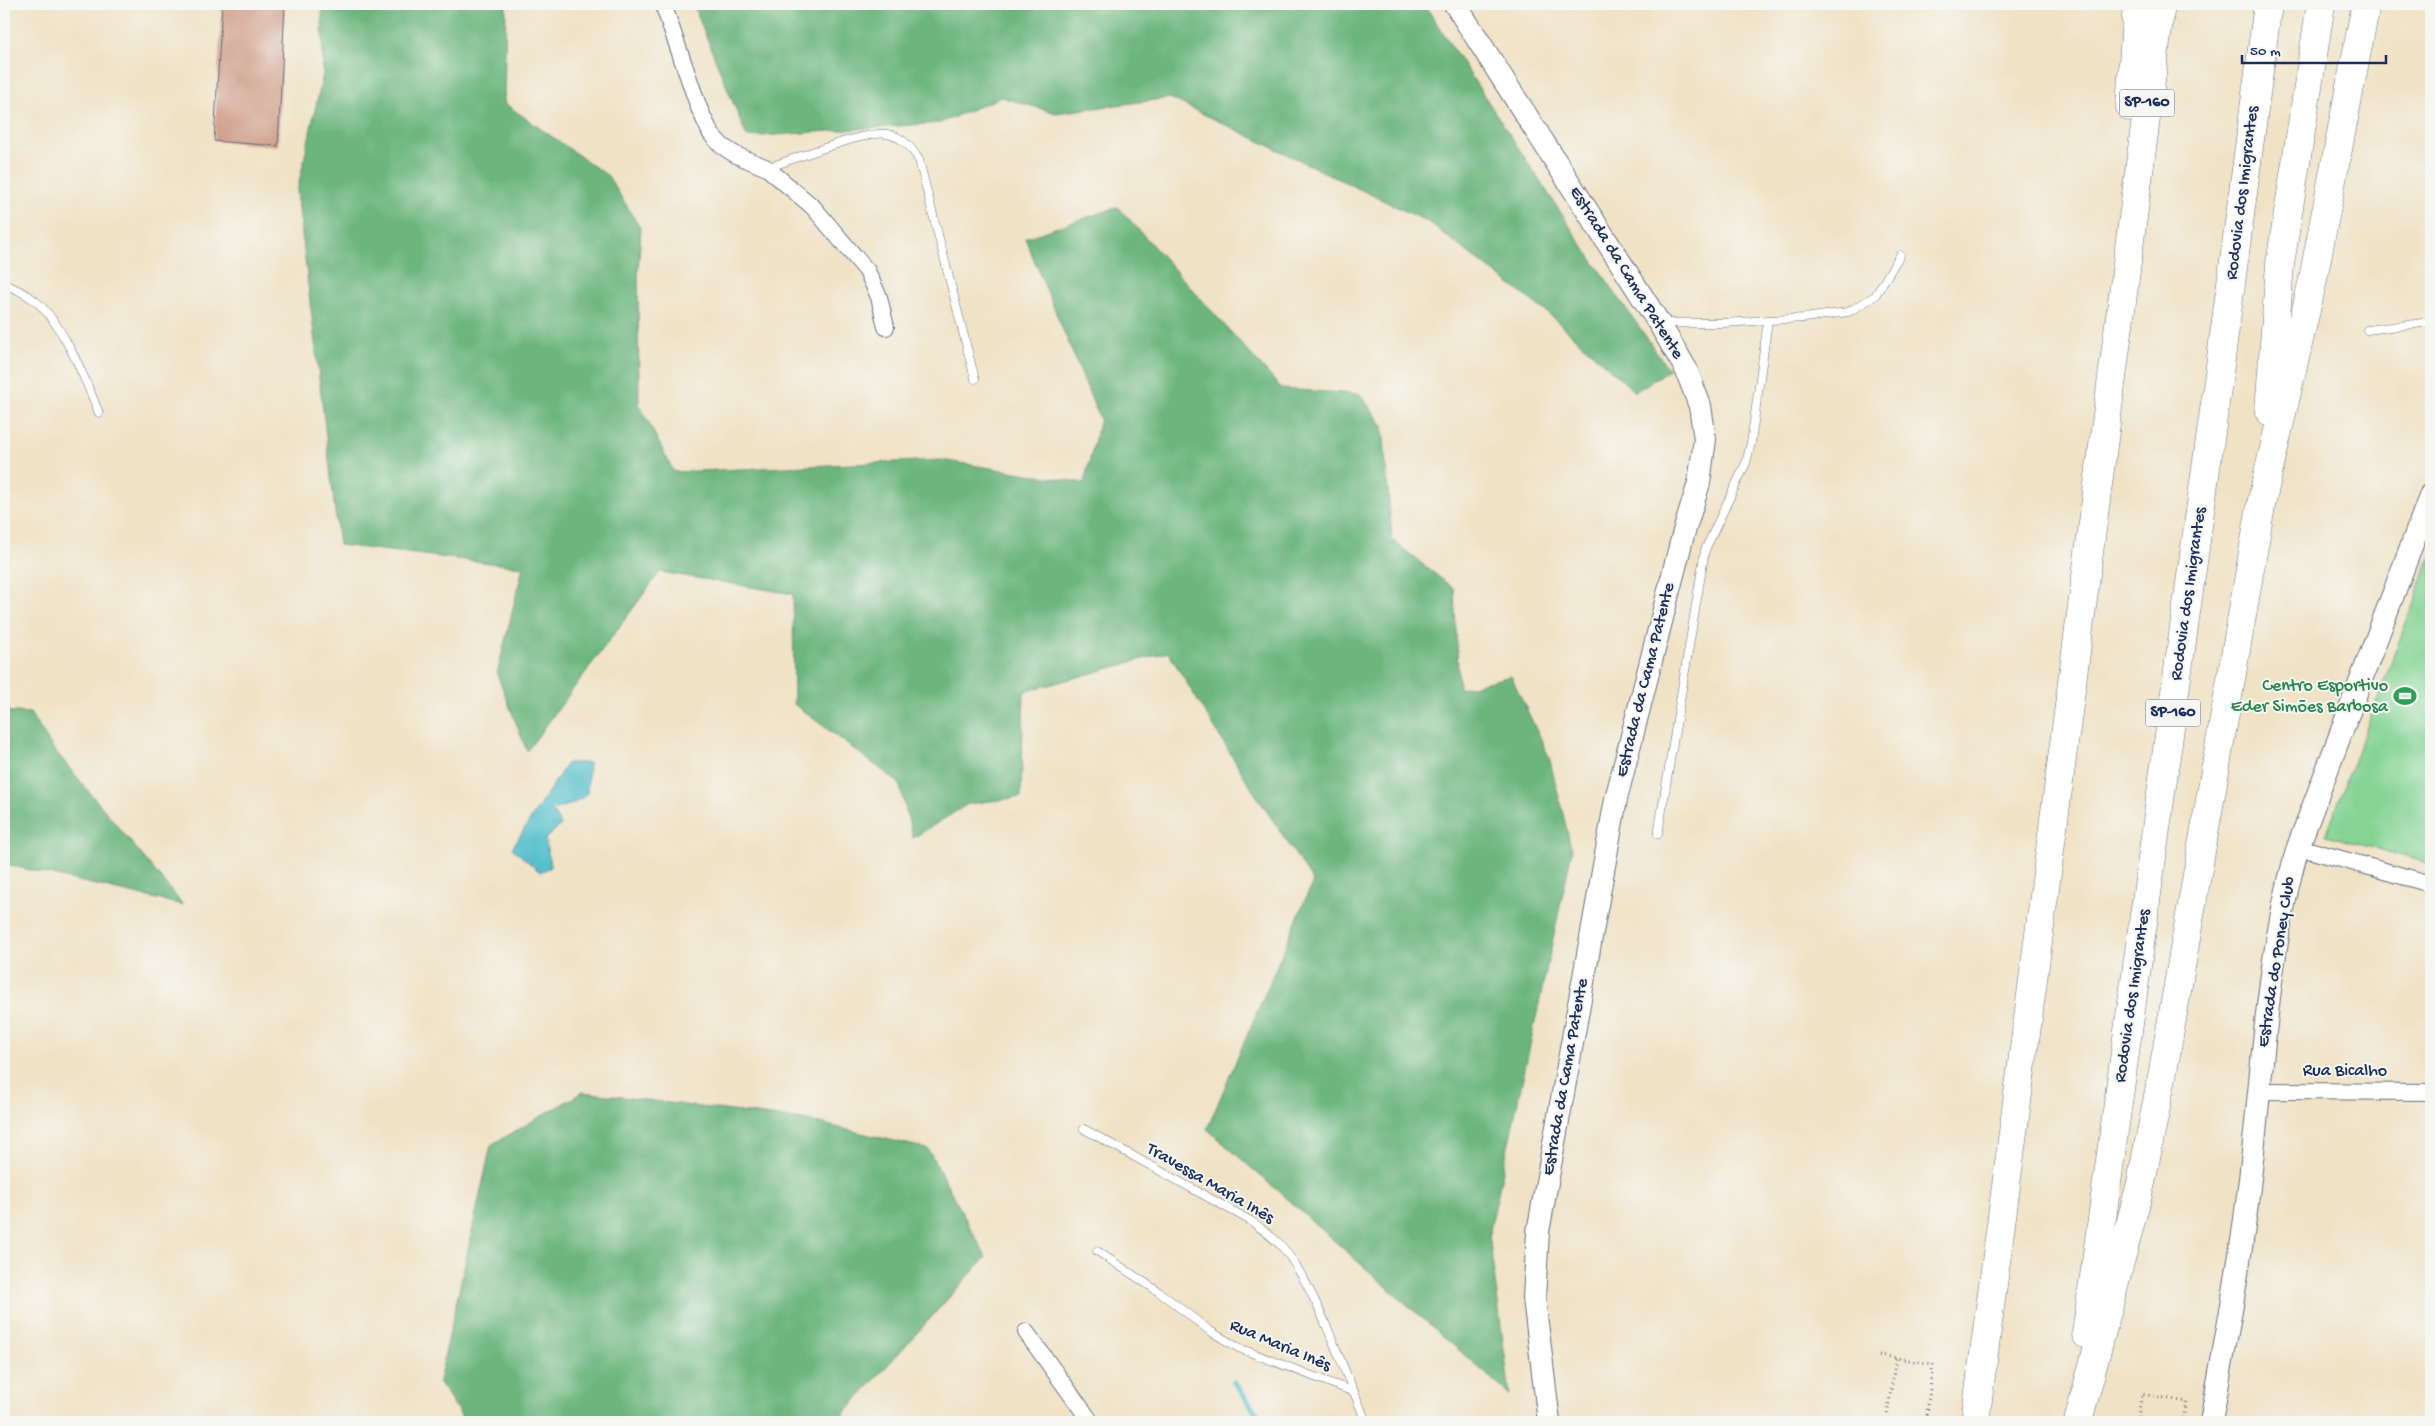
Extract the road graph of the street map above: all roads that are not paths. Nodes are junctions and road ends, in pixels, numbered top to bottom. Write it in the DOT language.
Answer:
graph roads {
  1 [pos="663,4"];
  2 [pos="1455,4"];
  3 [pos="2137,4"];
  4 [pos="2161,4"];
  5 [pos="2268,4"];
  6 [pos="2321,4"];
  7 [pos="2366,4"];
  8 [pos="767,168"];
  9 [pos="2133,201"];
  10 [pos="1900,254"];
  11 [pos="4,284"];
  12 [pos="1768,320"];
  13 [pos="2431,322"];
  14 [pos="1659,323"];
  15 [pos="886,327"];
  16 [pos="2368,330"];
  17 [pos="975,379"];
  18 [pos="99,413"];
  19 [pos="2431,494"];
  20 [pos="2262,500"];
  21 [pos="1658,834"];
  22 [pos="2298,847"];
  23 [pos="2431,884"];
  24 [pos="2259,1091"];
  25 [pos="2431,1092"];
  26 [pos="1084,1129"];
  27 [pos="1097,1251"];
  28 [pos="1026,1332"];
  29 [pos="1354,1392"];
  30 [pos="1090,1422"];
  31 [pos="1366,1422"];
  32 [pos="1549,1422"];
  33 [pos="1975,1422"];
  34 [pos="2073,1422"];
  35 [pos="2078,1422"];
  36 [pos="2211,1422"];
  1 -- 8 [label="street"];
  2 -- 14 [label="street, Estrada da Cama Patente"];
  3 -- 9 [label="highway"];
  4 -- 9 [label="highway, SP-160"];
  5 -- 34 [label="highway, Rodovia dos Imigrantes / SP-160"];
  6 -- 20 [label="highway"];
  7 -- 20 [label="highway"];
  8 -- 15 [label="street"];
  8 -- 17 [label="lane"];
  9 -- 33 [label="highway, SP-160"];
  10 -- 12 [label="lane"];
  11 -- 18 [label="lane"];
  12 -- 14 [label="lane"];
  12 -- 21 [label="lane"];
  13 -- 16 [label="lane"];
  14 -- 32 [label="street, Estrada da Cama Patente"];
  19 -- 22 [label="street, Estrada do Poney Club"];
  20 -- 35 [label="highway"];
  22 -- 23 [label="street"];
  22 -- 24 [label="street, Estrada do Poney Club"];
  24 -- 25 [label="street, Rua Bicalho"];
  24 -- 36 [label="street, Estrada do Poney Club"];
  26 -- 29 [label="lane, Travessa Maria Inês"];
  27 -- 29 [label="lane, Rua Maria Inês"];
  28 -- 30 [label="street"];
  29 -- 31 [label="lane"];
}
